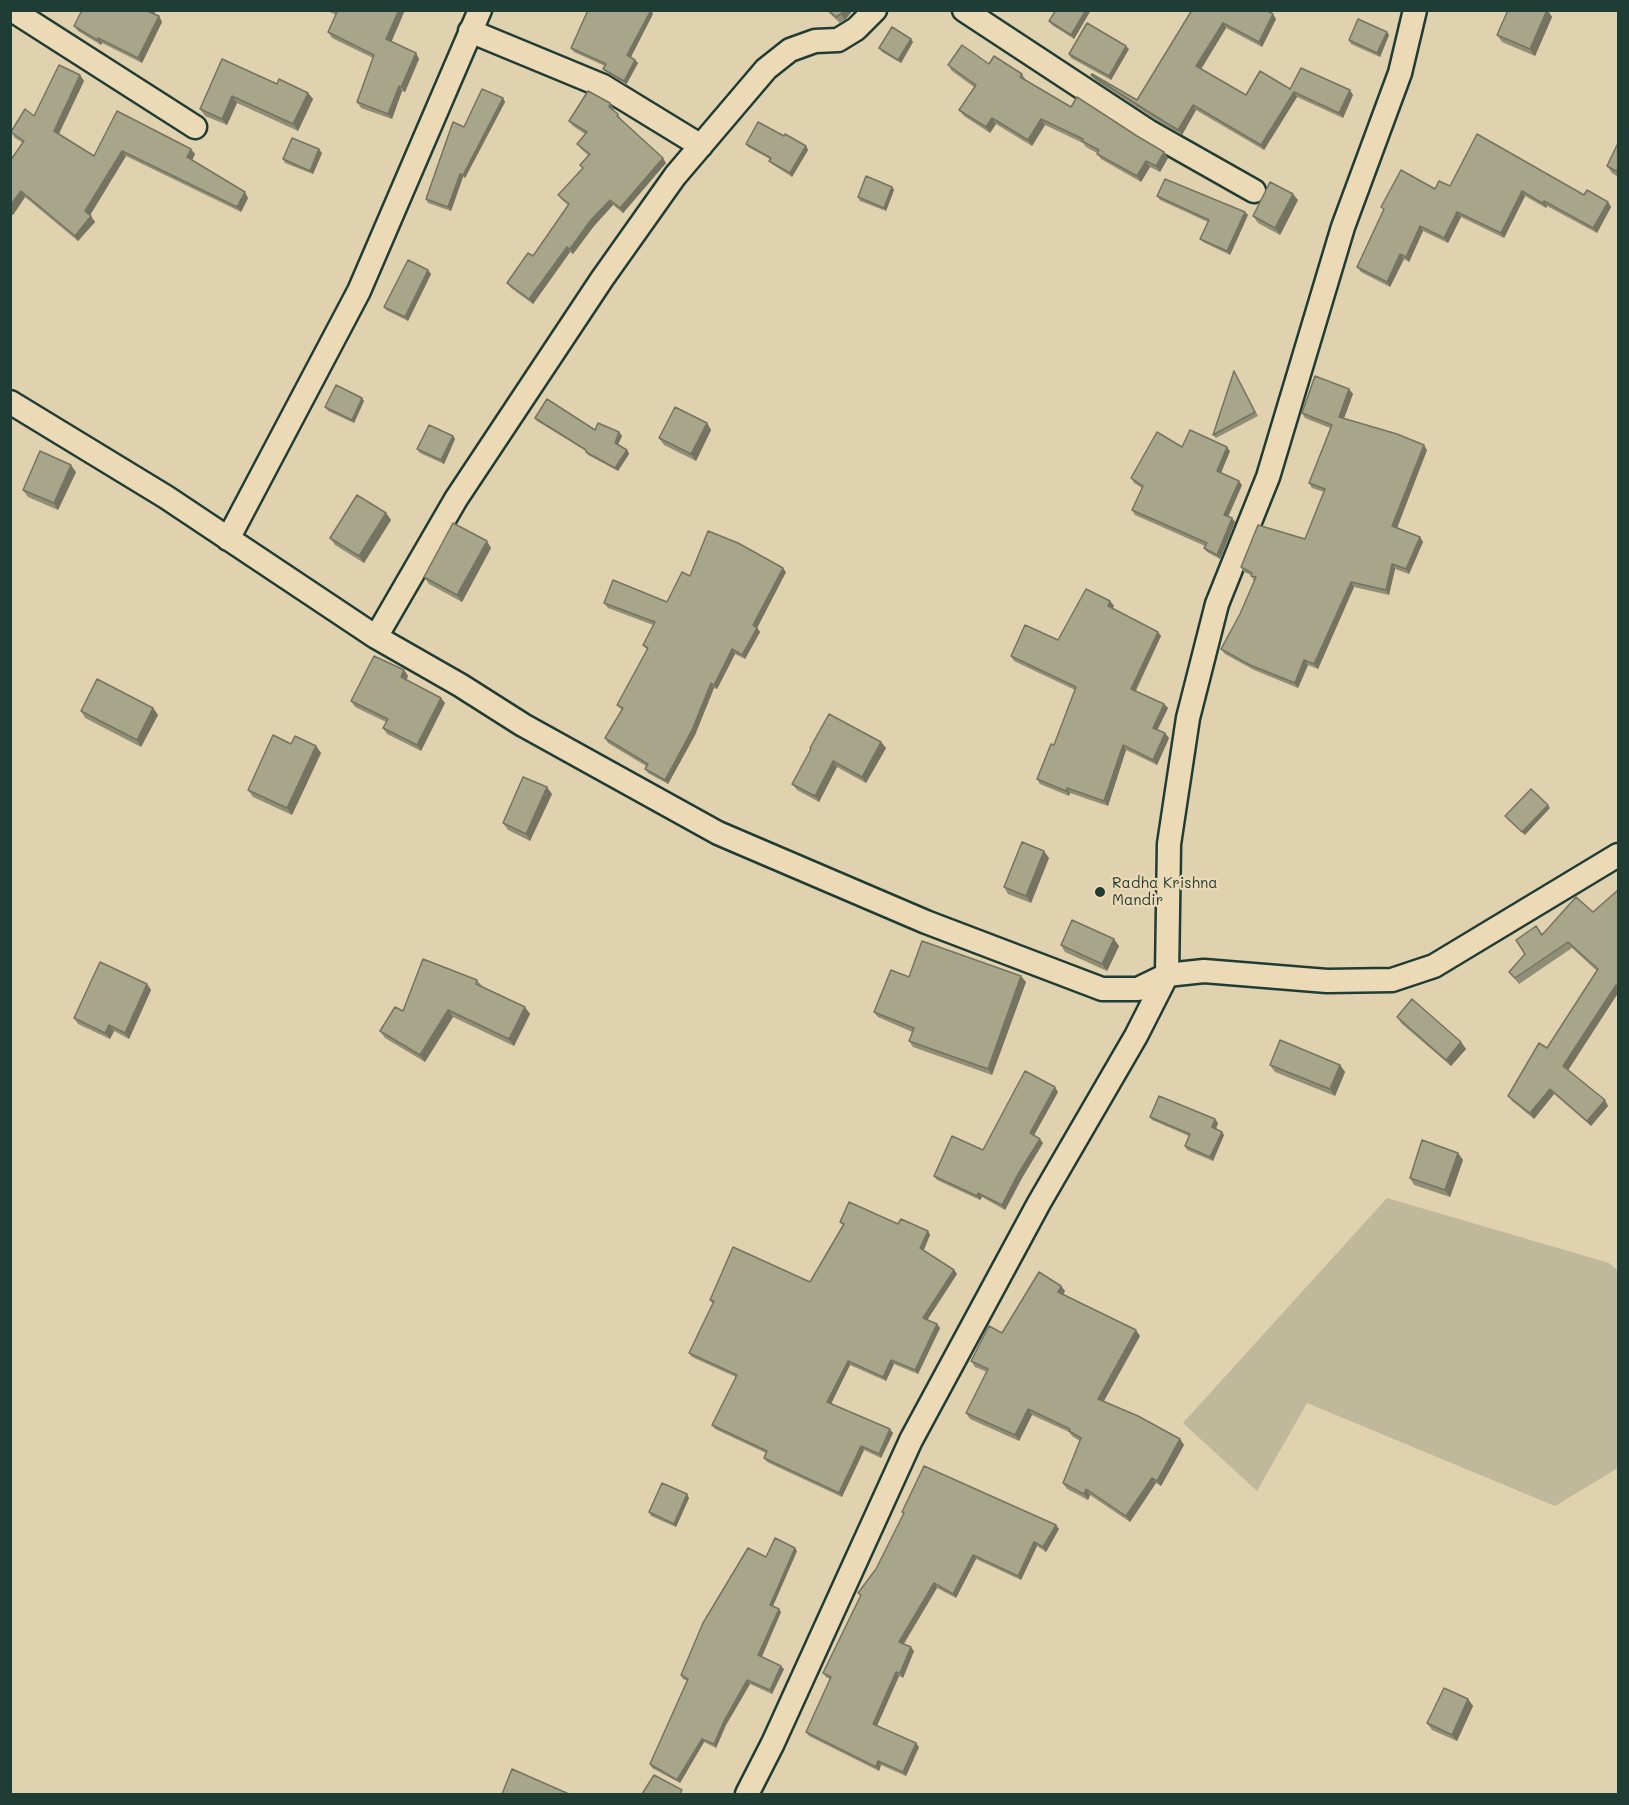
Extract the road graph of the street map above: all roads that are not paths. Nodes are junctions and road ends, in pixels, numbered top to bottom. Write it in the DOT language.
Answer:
graph roads {
  1 [pos="12,10"];
  2 [pos="480,10"];
  3 [pos="875,10"];
  4 [pos="964,10"];
  5 [pos="1416,10"];
  6 [pos="470,31"];
  7 [pos="195,127"];
  8 [pos="701,146"];
  9 [pos="1254,191"];
  10 [pos="10,402"];
  11 [pos="228,539"];
  12 [pos="376,637"];
  13 [pos="1618,855"];
  14 [pos="1167,975"];
  15 [pos="747,1794"];
  1 -- 7 [label="street"];
  2 -- 6 [label="street"];
  3 -- 8 [label="street"];
  4 -- 9 [label="street"];
  5 -- 14 [label="street"];
  6 -- 8 [label="street"];
  6 -- 11 [label="street"];
  8 -- 12 [label="street"];
  10 -- 11 [label="street"];
  11 -- 12 [label="street"];
  12 -- 14 [label="street"];
  13 -- 14 [label="street"];
  14 -- 15 [label="street"];
}
